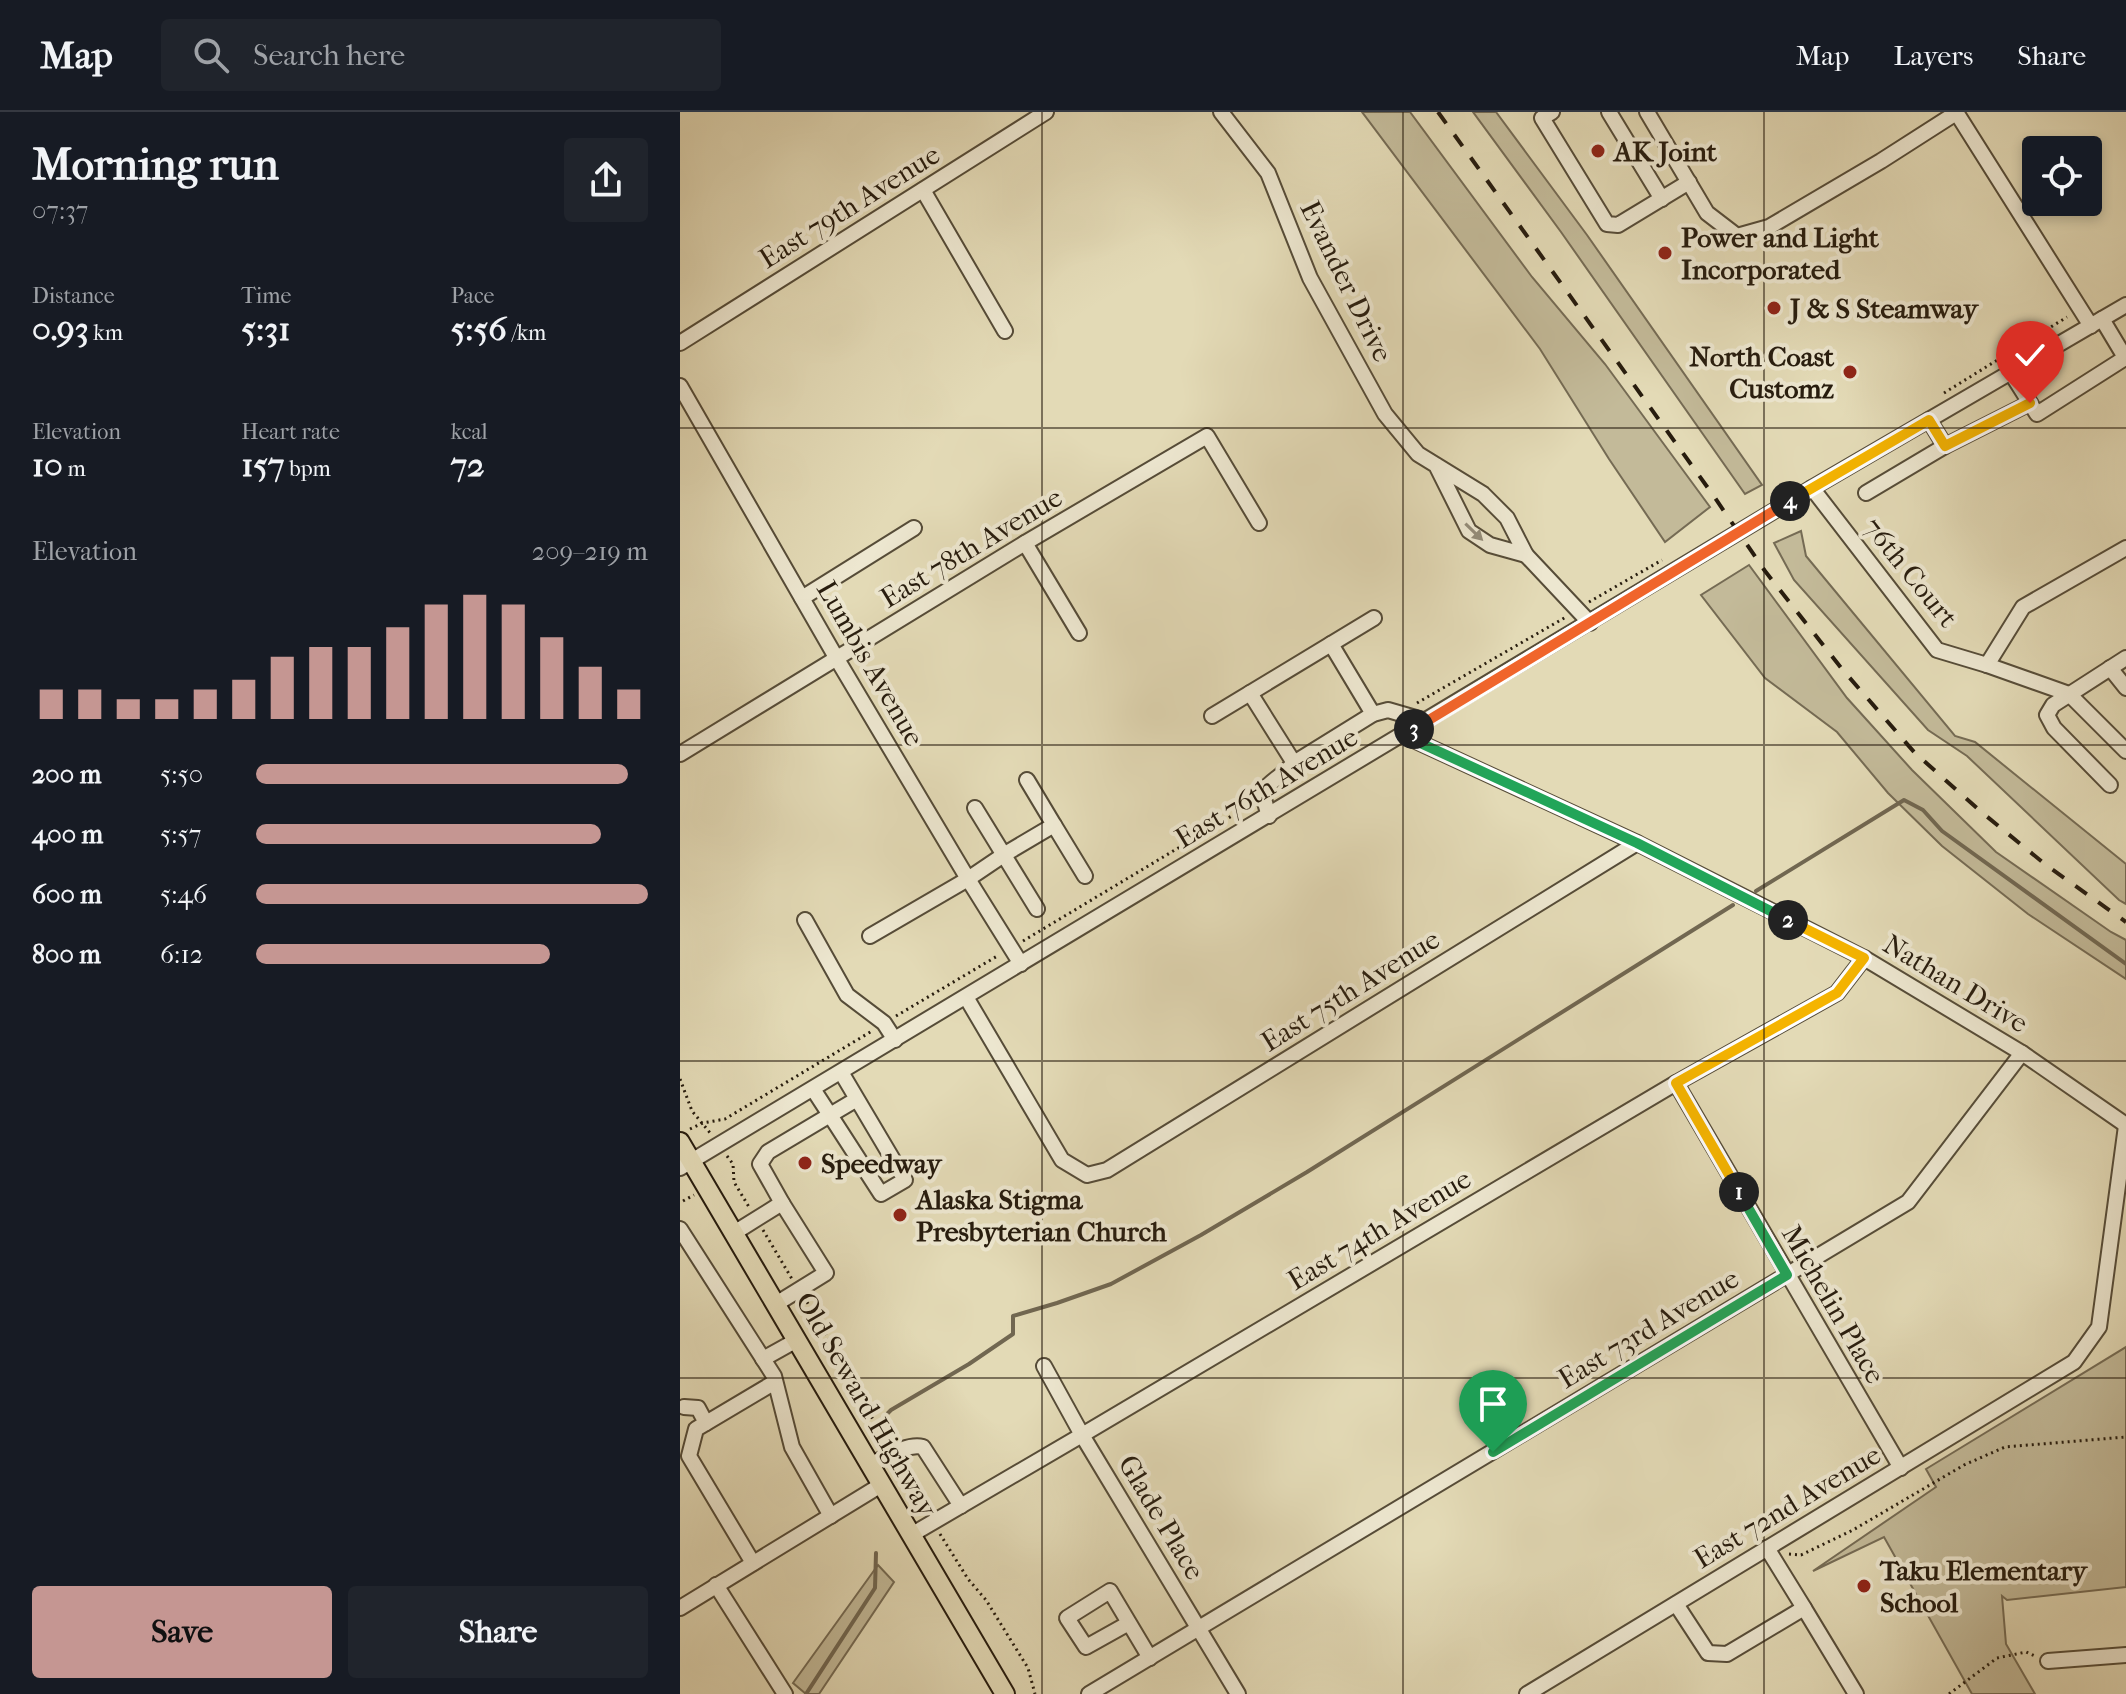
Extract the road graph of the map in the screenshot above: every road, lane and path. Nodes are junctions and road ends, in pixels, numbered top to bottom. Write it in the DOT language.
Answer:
graph roads {
  1 [pos="1046,112"];
  2 [pos="1221,112"];
  3 [pos="1552,112"];
  4 [pos="1609,112"];
  5 [pos="1647,112"];
  6 [pos="1956,112"];
  7 [pos="1689,182"];
  8 [pos="923,190"];
  9 [pos="1662,199"];
  10 [pos="2126,305"];
  11 [pos="2097,323"];
  12 [pos="1005,331"];
  13 [pos="680,343"];
  14 [pos="2126,358"];
  15 [pos="2011,373"];
  16 [pos="680,386"];
  17 [pos="2030,403"];
  18 [pos="1929,420"];
  19 [pos="1945,446"];
  20 [pos="1436,465"];
  21 [pos="1812,488"];
  22 [pos="1866,493"];
  23 [pos="1259,523"];
  24 [pos="914,528"];
  25 [pos="1025,543"];
  26 [pos="2126,548"];
  27 [pos="1526,555"];
  28 [pos="802,598"];
  29 [pos="1374,618"];
  30 [pos="1590,623"];
  31 [pos="1079,633"];
  32 [pos="1331,644"];
  33 [pos="2126,658"];
  34 [pos="837,659"];
  35 [pos="1987,665"];
  36 [pos="2110,668"];
  37 [pos="2126,688"];
  38 [pos="1250,693"];
  39 [pos="2069,694"];
  40 [pos="1373,714"];
  41 [pos="1212,716"];
  42 [pos="1426,721"];
  43 [pos="1403,735"];
  44 [pos="2126,751"];
  45 [pos="680,754"];
  46 [pos="1294,763"];
  47 [pos="1027,780"];
  48 [pos="2110,785"];
  49 [pos="975,808"];
  50 [pos="1269,816"];
  51 [pos="1054,825"];
  52 [pos="1637,843"];
  53 [pos="1005,854"];
  54 [pos="1085,876"];
  55 [pos="968,879"];
  56 [pos="1037,909"];
  57 [pos="805,920"];
  58 [pos="870,936"];
  59 [pos="1864,958"];
  60 [pos="1021,964"];
  61 [pos="966,997"];
  62 [pos="895,1040"];
  63 [pos="2022,1053"];
  64 [pos="841,1072"];
  65 [pos="680,1079"];
  66 [pos="1676,1083"];
  67 [pos="813,1089"];
  68 [pos="857,1099"];
  69 [pos="830,1115"];
  70 [pos="703,1123"];
  71 [pos="2126,1126"];
  72 [pos="680,1134"];
  73 [pos="680,1142"];
  74 [pos="719,1145"];
  75 [pos="686,1165"];
  76 [pos="782,1203"];
  77 [pos="757,1220"];
  78 [pos="680,1229"];
  79 [pos="734,1233"];
  80 [pos="1787,1275"];
  81 [pos="799,1290"];
  82 [pos="776,1304"];
  83 [pos="797,1340"];
  84 [pos="763,1359"];
  85 [pos="2074,1362"];
  86 [pos="1044,1366"];
  87 [pos="775,1382"];
  88 [pos="681,1405"];
  89 [pos="706,1423"];
  90 [pos="1082,1435"];
  91 [pos="2126,1437"];
  92 [pos="893,1454"];
  93 [pos="870,1465"];
  94 [pos="1901,1468"];
  95 [pos="881,1485"];
  96 [pos="961,1506"];
  97 [pos="831,1516"];
  98 [pos="933,1522"];
  99 [pos="911,1535"];
  100 [pos="1767,1548"];
  101 [pos="1787,1554"];
  102 [pos="753,1563"];
  103 [pos="716,1585"];
  104 [pos="1676,1604"];
  105 [pos="680,1608"];
  106 [pos="1804,1608"];
  107 [pos="1129,1623"];
  108 [pos="1199,1629"];
  109 [pos="2126,1655"];
  110 [pos="1150,1658"];
  111 [pos="2048,1661"];
  112 [pos="785,1694"];
  113 [pos="1005,1694"];
  114 [pos="1035,1694"];
  115 [pos="1089,1694"];
  116 [pos="1238,1694"];
  117 [pos="1527,1694"];
  118 [pos="1856,1694"];
  119 [pos="1949,1694"];
  1 -- 8 [label="street, East 79th Avenue"];
  2 -- 20 [label="street, Evander Drive"];
  3 -- 9 [label="street"];
  4 -- 9 [label="street"];
  5 -- 7 [label="street"];
  6 -- 7 [label="street"];
  6 -- 11 [label="street"];
  7 -- 9 [label="street"];
  8 -- 12 [label="street"];
  8 -- 13 [label="street, East 79th Avenue"];
  10 -- 11 [label="street, East 76th Avenue"];
  11 -- 14 [label="street"];
  11 -- 15 [label="street, East 76th Avenue"];
  14 -- 17 [label="street"];
  15 -- 17 [label="street"];
  15 -- 18 [label="street, East 76th Avenue"];
  16 -- 28 [label="street, Lumbis Avenue"];
  17 -- 19 [label="street"];
  18 -- 19 [label="street"];
  18 -- 21 [label="street, East 76th Avenue"];
  19 -- 22 [label="street"];
  20 -- 27 [label="street, Evander Drive"];
  20 -- 27 [label="street, Evander Drive, one-way"];
  21 -- 30 [label="street, East 76th Avenue"];
  21 -- 35 [label="street, 76th Court"];
  23 -- 25 [label="street, East 78th Avenue"];
  24 -- 28 [label="street"];
  25 -- 31 [label="street"];
  25 -- 34 [label="street, East 78th Avenue"];
  26 -- 35 [label="street"];
  27 -- 30 [label="street, Evander Drive"];
  28 -- 34 [label="street, Lumbis Avenue"];
  29 -- 32 [label="street"];
  30 -- 42 [label="street, East 76th Avenue"];
  32 -- 38 [label="street"];
  32 -- 40 [label="street"];
  33 -- 36 [label="street"];
  34 -- 45 [label="street, East 78th Avenue"];
  34 -- 55 [label="street, Lumbis Avenue"];
  35 -- 39 [label="street, 76th Court"];
  36 -- 37 [label="street"];
  36 -- 39 [label="street"];
  38 -- 41 [label="street"];
  38 -- 46 [label="street"];
  39 -- 44 [label="street"];
  39 -- 48 [label="street"];
  40 -- 42 [label="street"];
  40 -- 46 [label="street"];
  42 -- 43 [label="street, East 76th Avenue"];
  43 -- 50 [label="street, East 76th Avenue"];
  43 -- 52 [label="street, Nathan Drive"];
  46 -- 50 [label="street"];
  47 -- 51 [label="street"];
  49 -- 53 [label="street"];
  50 -- 60 [label="street, East 76th Avenue"];
  51 -- 53 [label="street"];
  51 -- 54 [label="street"];
  52 -- 59 [label="street, Nathan Drive"];
  52 -- 61 [label="street, East 75th Avenue"];
  53 -- 55 [label="street"];
  53 -- 56 [label="street"];
  55 -- 58 [label="street"];
  55 -- 60 [label="street, Lumbis Avenue"];
  57 -- 62 [label="street"];
  59 -- 63 [label="street, Nathan Drive"];
  59 -- 66 [label="street, East 74th Avenue"];
  60 -- 61 [label="street, East 76th Avenue"];
  61 -- 62 [label="street, East 76th Avenue"];
  62 -- 64 [label="street, East 76th Avenue"];
  63 -- 71 [label="street, Nathan Drive"];
  63 -- 80 [label="street, East 73rd Avenue"];
  64 -- 67 [label="street, East 76th Avenue"];
  64 -- 68 [label="street"];
  65 -- 70 [label="path"];
  66 -- 80 [label="street, Michelin Place"];
  66 -- 90 [label="street, East 74th Avenue"];
  67 -- 69 [label="street"];
  67 -- 74 [label="street, East 76th Avenue"];
  68 -- 69 [label="street"];
  68 -- 69 [label="street"];
  69 -- 76 [label="street"];
  70 -- 72 [label="path"];
  70 -- 74 [label="path"];
  71 -- 85 [label="street, Nathan Drive"];
  73 -- 75 [label="main road, Old Seward Highway"];
  74 -- 75 [label="street, East 76th Avenue"];
  74 -- 77 [label="path"];
  75 -- 79 [label="main road, Old Seward Highway"];
  76 -- 77 [label="street"];
  76 -- 81 [label="street"];
  77 -- 79 [label="street"];
  77 -- 81 [label="path"];
  78 -- 84 [label="street"];
  79 -- 82 [label="main road, Old Seward Highway"];
  80 -- 94 [label="street, Michelin Place"];
  80 -- 108 [label="street, East 73rd Avenue"];
  81 -- 82 [label="street"];
  81 -- 92 [label="path"];
  82 -- 83 [label="main road, Old Seward Highway"];
  83 -- 84 [label="street"];
  83 -- 93 [label="main road, Old Seward Highway"];
  84 -- 87 [label="street"];
  85 -- 94 [label="street, East 72nd Avenue"];
  86 -- 90 [label="street, Glade Place"];
  87 -- 89 [label="street"];
  87 -- 97 [label="street"];
  88 -- 89 [label="street"];
  89 -- 102 [label="street"];
  90 -- 96 [label="street, East 74th Avenue"];
  90 -- 108 [label="street, Glade Place"];
  91 -- 101 [label="path"];
  92 -- 93 [label="street"];
  92 -- 96 [label="street"];
  92 -- 98 [label="path"];
  93 -- 95 [label="main road, Old Seward Highway"];
  94 -- 100 [label="street, East 72nd Avenue"];
  95 -- 97 [label="street"];
  95 -- 99 [label="main road, Old Seward Highway"];
  96 -- 98 [label="street, East 74th Avenue"];
  97 -- 102 [label="street"];
  98 -- 99 [label="street, East 74th Avenue"];
  98 -- 114 [label="path"];
  99 -- 113 [label="main road, Old Seward Highway"];
  100 -- 104 [label="street, East 72nd Avenue"];
  100 -- 106 [label="street"];
  102 -- 103 [label="street"];
  103 -- 105 [label="street"];
  103 -- 112 [label="street"];
  104 -- 106 [label="street"];
  104 -- 117 [label="street, East 72nd Avenue"];
  106 -- 118 [label="street"];
  107 -- 110 [label="street"];
  108 -- 110 [label="street, East 73rd Avenue"];
  108 -- 116 [label="street, Glade Place"];
  109 -- 111 [label="street"];
  110 -- 115 [label="street, East 73rd Avenue"];
  111 -- 119 [label="path"];
}
